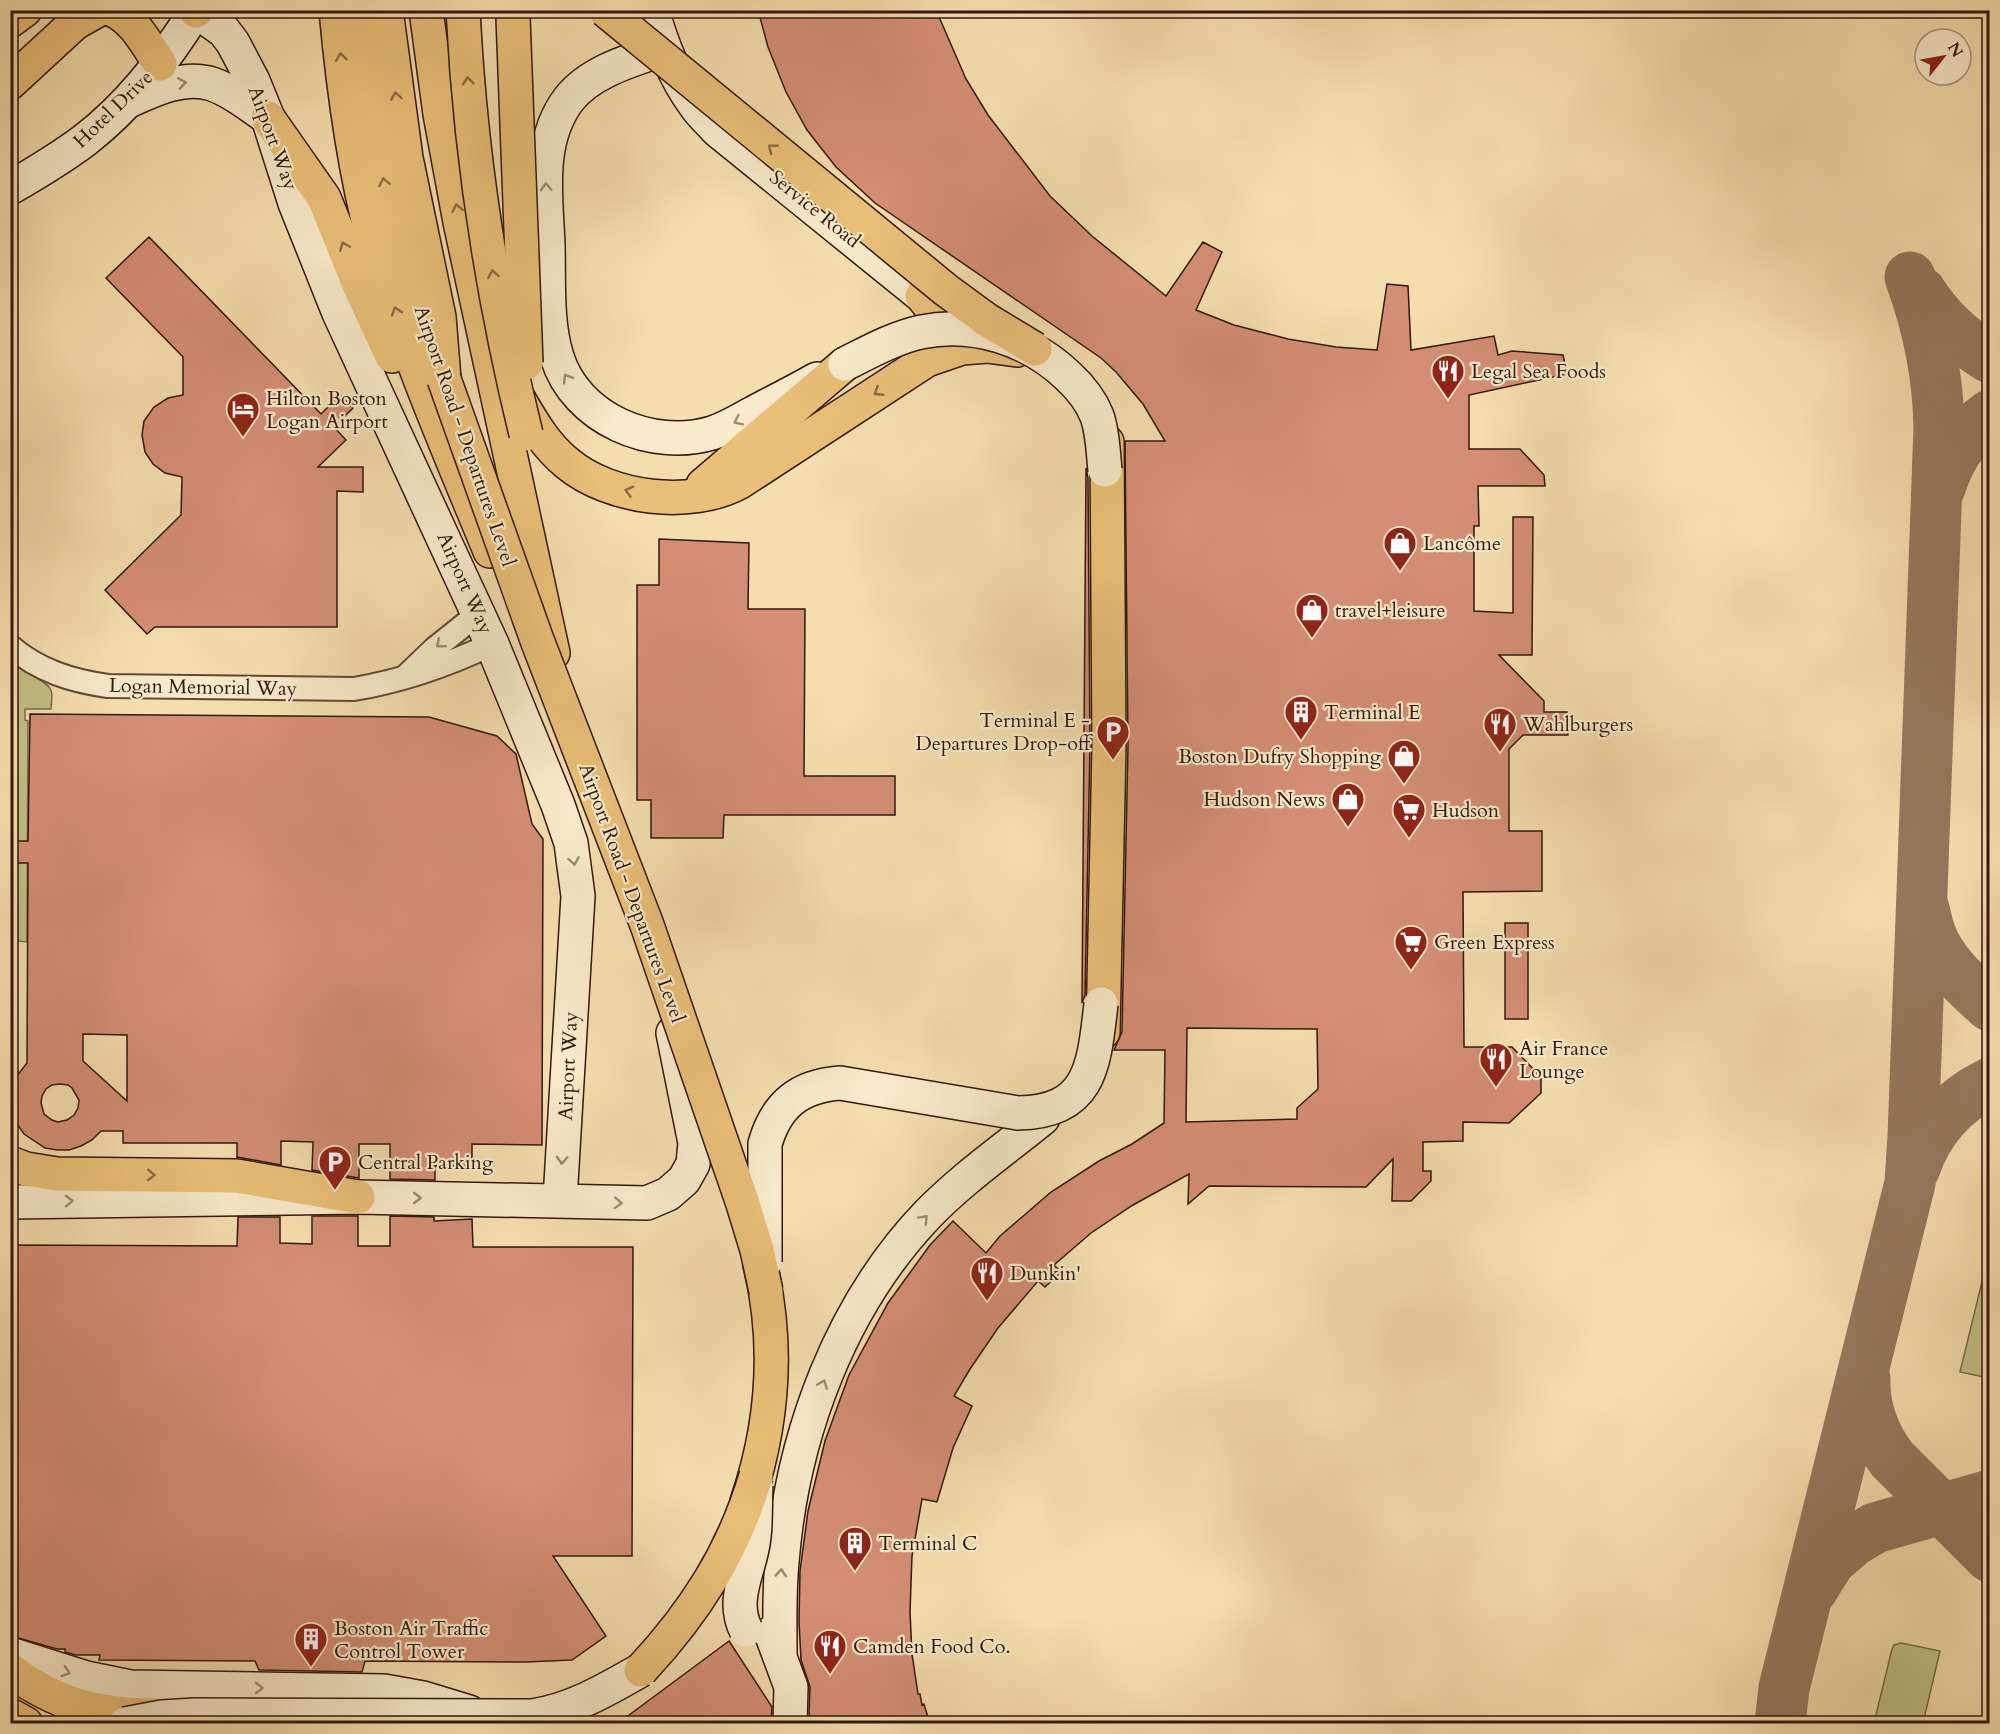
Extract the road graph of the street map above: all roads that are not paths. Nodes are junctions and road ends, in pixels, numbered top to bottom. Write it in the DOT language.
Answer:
graph roads {
  1 [pos="25,10"];
  2 [pos="68,10"];
  3 [pos="98,10"];
  4 [pos="113,10"];
  5 [pos="336,10"];
  6 [pos="360,10"];
  7 [pos="386,10"];
  8 [pos="426,10"];
  9 [pos="463,10"];
  10 [pos="605,10"];
  11 [pos="652,10"];
  12 [pos="196,11"];
  13 [pos="513,14"];
  14 [pos="10,21"];
  15 [pos="664,49"];
  16 [pos="159,64"];
  17 [pos="10,68"];
  18 [pos="10,83"];
  19 [pos="127,102"];
  20 [pos="268,118"];
  21 [pos="10,189"];
  22 [pos="922,296"];
  23 [pos="482,327"];
  24 [pos="1034,351"];
  25 [pos="927,360"];
  26 [pos="845,364"];
  27 [pos="444,379"];
  28 [pos="526,434"];
  29 [pos="456,467"];
  30 [pos="687,496"];
  31 [pos="479,613"];
  32 [pos="492,644"];
  33 [pos="10,646"];
  34 [pos="404,678"];
  35 [pos="578,758"];
  36 [pos="659,970"];
  37 [pos="1043,1118"];
  38 [pos="10,1163"];
  39 [pos="358,1197"];
  40 [pos="560,1200"];
  41 [pos="10,1202"];
  42 [pos="756,1247"];
  43 [pos="766,1291"];
  44 [pos="756,1476"];
  45 [pos="780,1653"];
  46 [pos="12,1666"];
  47 [pos="641,1670"];
  48 [pos="472,1713"];
  49 [pos="10,1715"];
  50 [pos="368,1720"];
  51 [pos="26,1724"];
  52 [pos="125,1724"];
  53 [pos="568,1724"];
  54 [pos="788,1724"];
  1 -- 14 [label="main road"];
  2 -- 17 [label="main road"];
  3 -- 18 [label="main road"];
  4 -- 16 [label="main road"];
  29 -- 5 [label="main road, one-way"];
  27 -- 6 [label="main road, Airport Road - Departures Level, one-way"];
  27 -- 7 [label="main road, one-way"];
  23 -- 8 [label="main road, one-way"];
  28 -- 9 [label="main road, one-way, bridge"];
  24 -- 10 [label="main road, one-way, bridge"];
  11 -- 15 [label="main road, Service Road"];
  12 -- 16 [label="main road, Hotel Drive"];
  12 -- 20 [label="main road, Airport Way"];
  13 -- 28 [label="main road, bridge"];
  15 -- 22 [label="main road, Service Road"];
  26 -- 15 [label="main road, one-way"];
  16 -- 19 [label="main road, Hotel Drive"];
  19 -- 20 [label="main road, one-way"];
  19 -- 21 [label="main road, Hotel Drive"];
  29 -- 20 [label="main road, one-way"];
  20 -- 31 [label="main road, Airport Way"];
  22 -- 24 [label="main road, Service Road"];
  22 -- 25 [label="main road"];
  30 -- 23 [label="main road, one-way"];
  23 -- 35 [label="main road"];
  24 -- 25 [label="main road"];
  24 -- 26 [label="main road, bridge"];
  24 -- 37 [label="main road"];
  24 -- 43 [label="main road, bridge"];
  25 -- 30 [label="main road, one-way"];
  26 -- 30 [label="main road"];
  27 -- 35 [label="main road, Airport Road - Departures Level, bridge"];
  28 -- 35 [label="main road, bridge"];
  29 -- 35 [label="main road"];
  31 -- 32 [label="main road, Airport Way"];
  31 -- 34 [label="street, one-way"];
  32 -- 34 [label="street, Logan Memorial Way"];
  32 -- 40 [label="main road, Airport Way, one-way"];
  33 -- 34 [label="street, Logan Memorial Way"];
  35 -- 36 [label="main road"];
  35 -- 43 [label="main road, Airport Road - Departures Level, bridge"];
  40 -- 36 [label="main road, one-way"];
  36 -- 42 [label="main road"];
  37 -- 42 [label="main road"];
  45 -- 37 [label="main road, one-way"];
  38 -- 39 [label="main road, one-way"];
  39 -- 40 [label="main road, one-way"];
  41 -- 39 [label="main road, one-way"];
  42 -- 44 [label="main road"];
  43 -- 44 [label="main road, Airport Road - Departures Level"];
  44 -- 45 [label="main road"];
  44 -- 47 [label="main road, Airport Road - Departures Level, bridge"];
  44 -- 48 [label="main road"];
  44 -- 54 [label="main road, bridge"];
  45 -- 54 [label="main road"];
  46 -- 48 [label="main road, one-way"];
  46 -- 50 [label="main road"];
  47 -- 52 [label="main road, bridge"];
  47 -- 53 [label="main road, Airport Road - Departures Level, bridge"];
  48 -- 50 [label="main road"];
  49 -- 51 [label="main road"];
}
